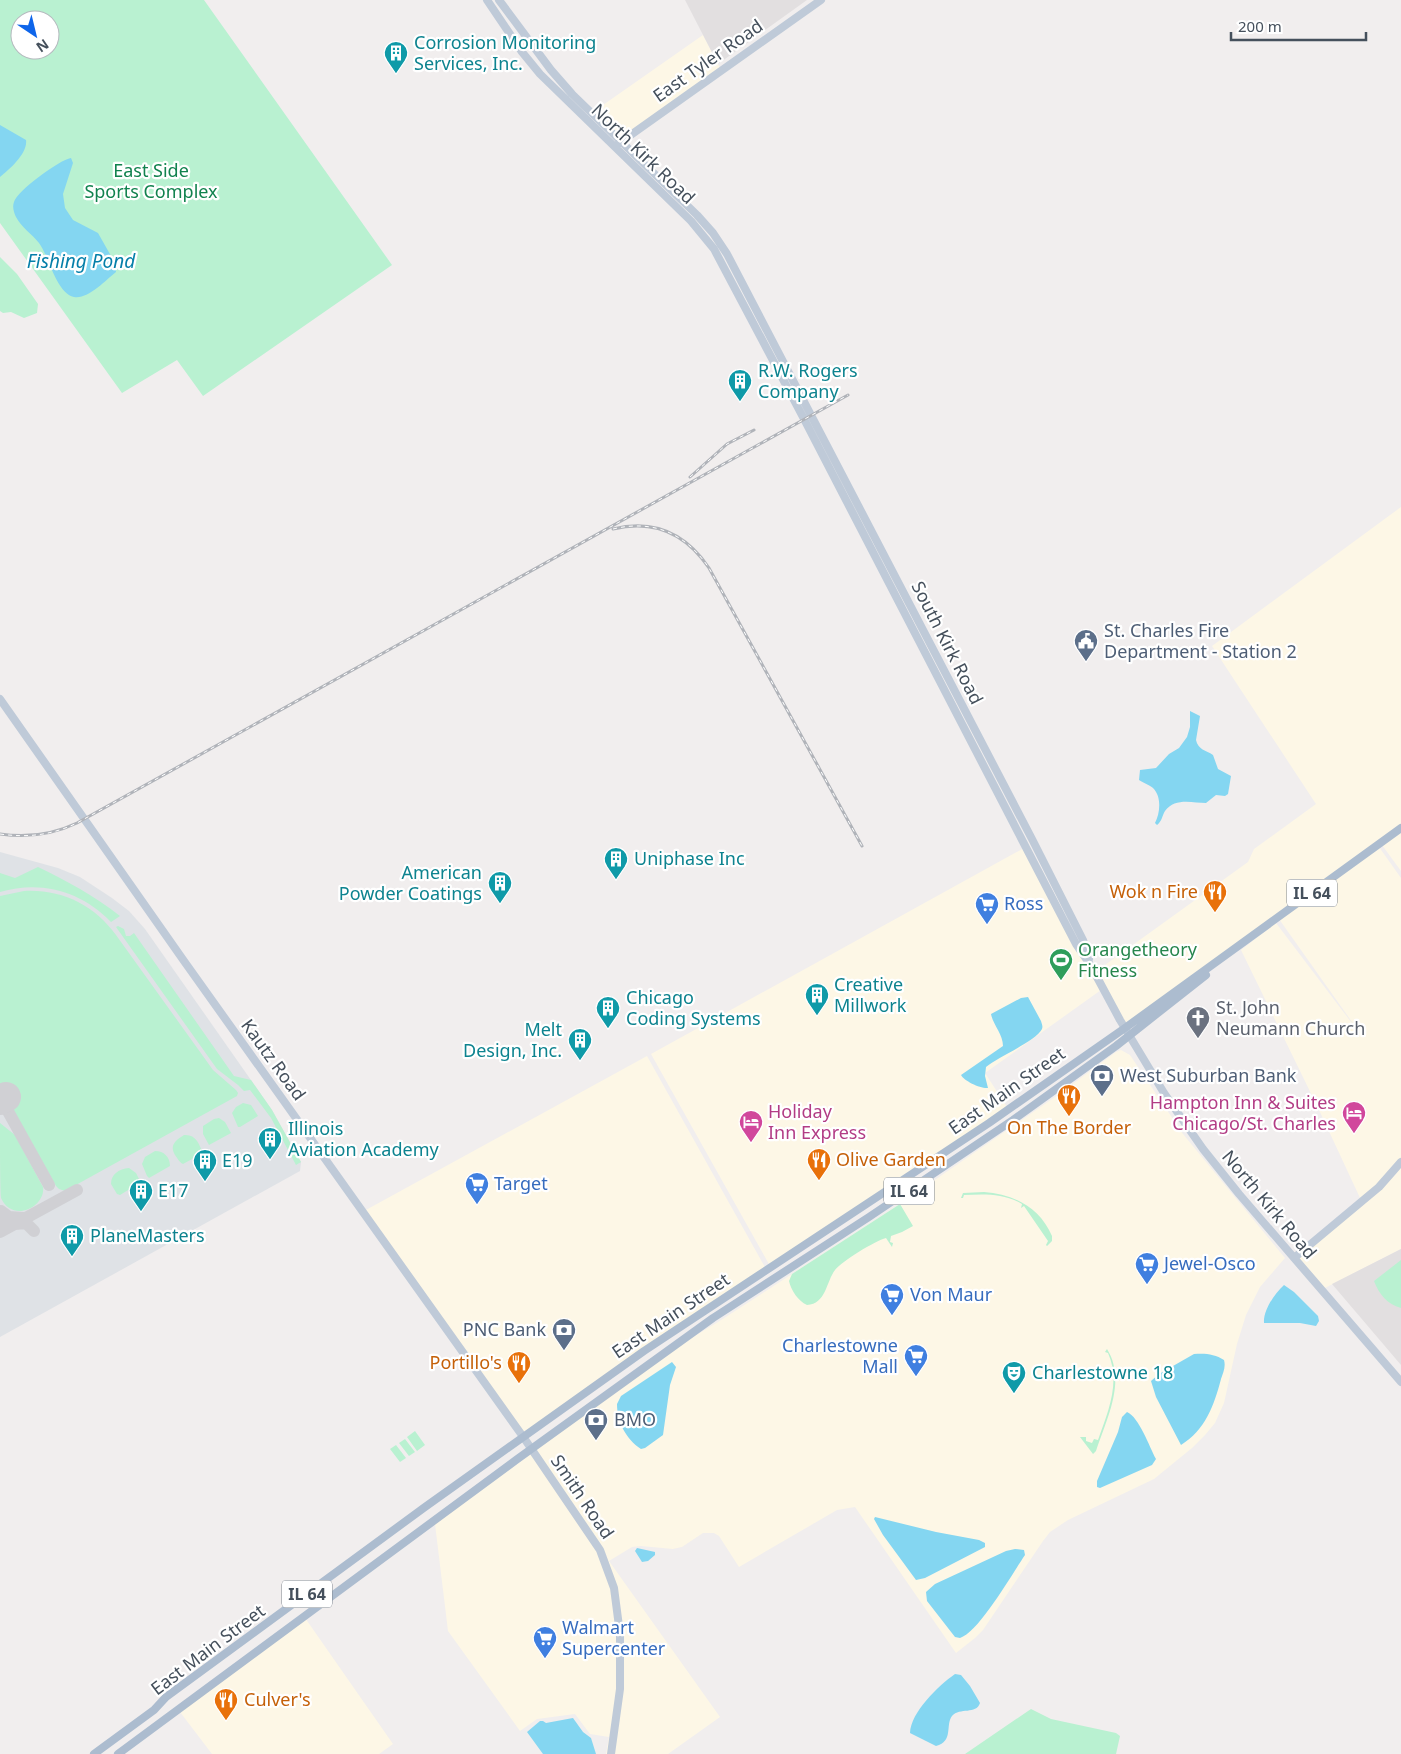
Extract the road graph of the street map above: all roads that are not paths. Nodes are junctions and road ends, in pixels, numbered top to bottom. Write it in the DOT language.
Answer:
graph roads {
  1 [pos="487,0"];
  2 [pos="499,0"];
  3 [pos="821,0"];
  4 [pos="617,144"];
  5 [pos="767,338"];
  6 [pos="0,699"];
  7 [pos="1401,828"];
  8 [pos="1276,919"];
  9 [pos="1125,1028"];
  10 [pos="1130,1036"];
  11 [pos="1401,1162"];
  12 [pos="1294,1258"];
  13 [pos="1401,1382"];
  14 [pos="524,1438"];
  15 [pos="531,1449"];
  16 [pos="94,1754"];
  17 [pos="118,1754"];
  18 [pos="611,1754"];
  1 -- 4 [label="main road, North Kirk Road"];
  2 -- 4 [label="main road, North Kirk Road"];
  3 -- 4 [label="main road, East Tyler Road"];
  4 -- 5 [label="main road, North Kirk Road"];
  5 -- 9 [label="main road, South Kirk Road"];
  6 -- 14 [label="main road, Kautz Road"];
  7 -- 8 [label="main road, East Main Street / IL 64"];
  8 -- 9 [label="main road, East Main Street / IL 64"];
  8 -- 10 [label="main road, East Main Street / IL 64"];
  9 -- 10 [label="main road, South Kirk Road"];
  9 -- 14 [label="main road, East Main Street / IL 64"];
  10 -- 12 [label="main road, North Kirk Road"];
  10 -- 15 [label="main road, East Main Street / IL 64"];
  11 -- 12 [label="main road"];
  12 -- 13 [label="main road, North Kirk Road"];
  14 -- 15 [label="main road, Smith Road"];
  14 -- 16 [label="main road, East Main Street / IL 64"];
  15 -- 17 [label="main road, East Main Street / IL 64"];
  15 -- 18 [label="main road, Smith Road"];
}
